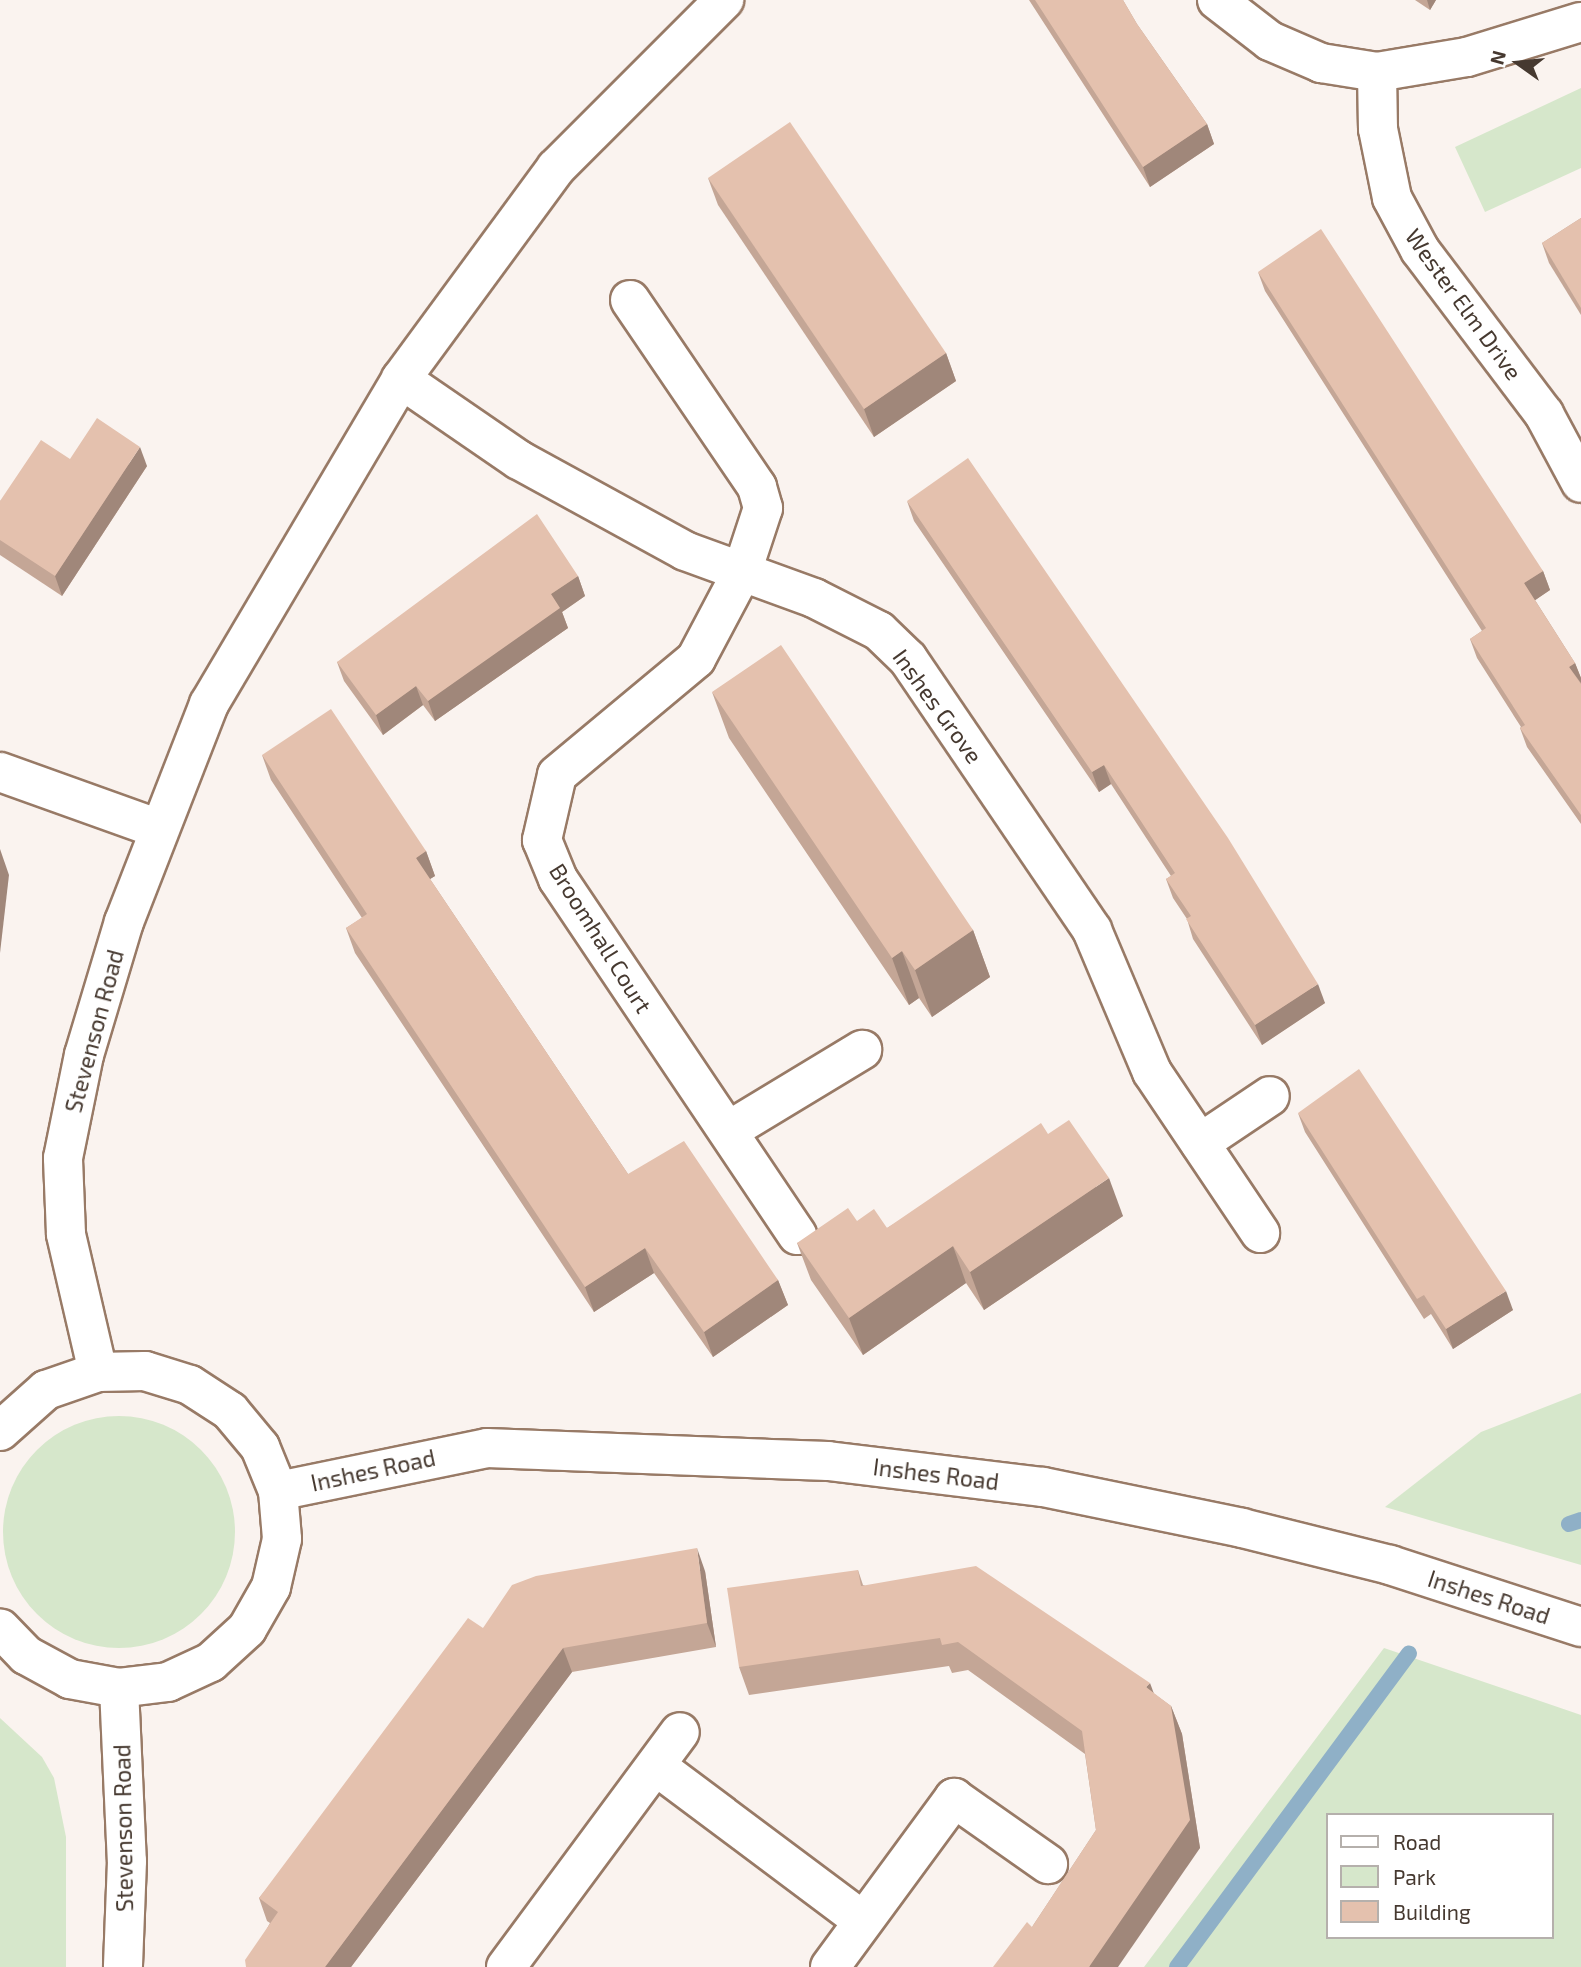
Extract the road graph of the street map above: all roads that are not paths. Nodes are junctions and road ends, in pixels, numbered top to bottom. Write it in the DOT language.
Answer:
graph roads {
  1 [pos="724,0"];
  2 [pos="1217,0"];
  3 [pos="1581,22"];
  4 [pos="1377,72"];
  5 [pos="630,300"];
  6 [pos="401,379"];
  7 [pos="1581,483"];
  8 [pos="742,572"];
  9 [pos="0,772"];
  10 [pos="156,828"];
  11 [pos="862,1050"];
  12 [pos="1270,1096"];
  13 [pos="728,1131"];
  14 [pos="1200,1143"];
  15 [pos="1260,1233"];
  16 [pos="797,1235"];
  17 [pos="98,1371"];
  18 [pos="0,1431"];
  19 [pos="278,1491"];
  20 [pos="0,1628"];
  21 [pos="1581,1628"];
  22 [pos="119,1688"];
  23 [pos="680,1732"];
  24 [pos="656,1766"];
  25 [pos="1048,1864"];
  26 [pos="862,1920"];
  27 [pos="123,1967"];
  28 [pos="506,1967"];
  29 [pos="830,1967"];
  1 -- 6 [label="street, Stevenson Road"];
  2 -- 4 [label="street"];
  3 -- 4 [label="street"];
  4 -- 7 [label="street, Wester Elm Drive"];
  5 -- 8 [label="street, Broomhall Court"];
  6 -- 8 [label="street, Inshes Grove"];
  6 -- 10 [label="street, Stevenson Road"];
  8 -- 13 [label="street, Broomhall Court"];
  8 -- 14 [label="street, Inshes Grove"];
  9 -- 10 [label="street"];
  10 -- 17 [label="street, Stevenson Road"];
  11 -- 13 [label="street"];
  12 -- 14 [label="street"];
  13 -- 16 [label="street, Broomhall Court"];
  14 -- 15 [label="street, Inshes Grove"];
  17 -- 18 [label="street, Inshes Road"];
  17 -- 19 [label="street, Inshes Road"];
  19 -- 21 [label="street, Inshes Road"];
  19 -- 22 [label="street, Inshes Road"];
  20 -- 22 [label="street, Inshes Road"];
  22 -- 27 [label="street, Stevenson Road"];
  23 -- 24 [label="street"];
  24 -- 26 [label="street"];
  24 -- 28 [label="street"];
  25 -- 26 [label="street"];
  26 -- 29 [label="street"];
}
